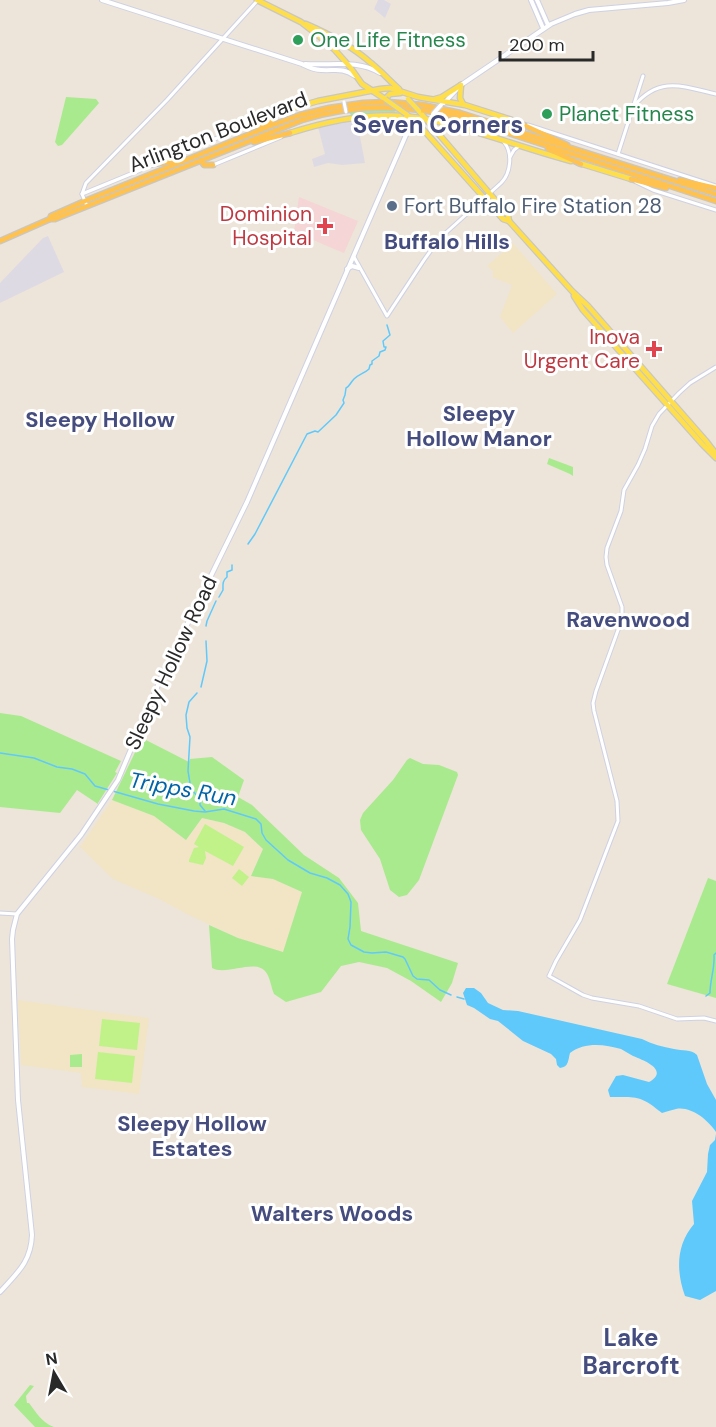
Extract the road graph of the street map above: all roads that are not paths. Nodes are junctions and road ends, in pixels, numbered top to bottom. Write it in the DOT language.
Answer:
graph roads {
  1 [pos="102,0"];
  2 [pos="257,0"];
  3 [pos="531,0"];
  4 [pos="537,0"];
  5 [pos="684,0"];
  6 [pos="301,22"];
  7 [pos="548,25"];
  8 [pos="543,28"];
  9 [pos="319,36"];
  10 [pos="223,39"];
  11 [pos="337,39"];
  12 [pos="339,55"];
  13 [pos="302,64"];
  14 [pos="347,64"];
  15 [pos="381,73"];
  16 [pos="643,76"];
  17 [pos="358,78"];
  18 [pos="461,85"];
  19 [pos="372,91"];
  20 [pos="402,93"];
  21 [pos="716,94"];
  22 [pos="343,99"];
  23 [pos="385,99"];
  24 [pos="432,99"];
  25 [pos="443,103"];
  26 [pos="465,105"];
  27 [pos="634,106"];
  28 [pos="276,115"];
  29 [pos="408,115"];
  30 [pos="347,119"];
  31 [pos="425,119"];
  32 [pos="515,121"];
  33 [pos="445,123"];
  34 [pos="420,126"];
  35 [pos="290,133"];
  36 [pos="249,134"];
  37 [pos="406,135"];
  38 [pos="441,138"];
  39 [pos="503,140"];
  40 [pos="230,142"];
  41 [pos="535,142"];
  42 [pos="520,145"];
  43 [pos="234,147"];
  44 [pos="618,154"];
  45 [pos="190,158"];
  46 [pos="509,159"];
  47 [pos="201,161"];
  48 [pos="615,162"];
  49 [pos="153,164"];
  50 [pos="581,164"];
  51 [pos="213,165"];
  52 [pos="647,173"];
  53 [pos="93,175"];
  54 [pos="631,179"];
  55 [pos="98,187"];
  56 [pos="716,187"];
  57 [pos="82,194"];
  58 [pos="694,194"];
  59 [pos="716,194"];
  60 [pos="487,196"];
  61 [pos="716,201"];
  62 [pos="86,204"];
  63 [pos="716,210"];
  64 [pos="2,239"];
  65 [pos="353,256"];
  66 [pos="359,268"];
  67 [pos="347,270"];
  68 [pos="572,291"];
  69 [pos="716,367"];
  70 [pos="672,400"];
  71 [pos="667,405"];
  72 [pos="716,456"];
  73 [pos="0,913"];
  74 [pos="17,914"];
  75 [pos="716,1021"];
  76 [pos="0,1292"];
  1 -- 10 [label="main road"];
  2 -- 6 [label="main road"];
  2 -- 10 [label="street"];
  3 -- 8 [label="main road"];
  4 -- 7 [label="main road"];
  5 -- 7 [label="main road"];
  6 -- 9 [label="main road"];
  6 -- 11 [label="main road"];
  7 -- 8 [label="main road"];
  8 -- 18 [label="main road"];
  9 -- 11 [label="main road"];
  9 -- 12 [label="main road"];
  10 -- 13 [label="main road"];
  10 -- 53 [label="street"];
  11 -- 12 [label="main road"];
  11 -- 15 [label="main road"];
  12 -- 14 [label="main road"];
  13 -- 14 [label="main road"];
  13 -- 17 [label="main road"];
  14 -- 15 [label="main road"];
  14 -- 17 [label="main road"];
  15 -- 20 [label="main road"];
  16 -- 27 [label="street"];
  17 -- 19 [label="main road"];
  18 -- 24 [label="main road"];
  18 -- 25 [label="main road"];
  18 -- 26 [label="main road"];
  19 -- 20 [label="main road"];
  19 -- 22 [label="main road"];
  19 -- 23 [label="main road"];
  20 -- 23 [label="main road"];
  20 -- 24 [label="main road"];
  20 -- 31 [label="main road, bridge"];
  21 -- 27 [label="street"];
  22 -- 28 [label="main road"];
  22 -- 30 [label="street, bridge"];
  23 -- 29 [label="main road, bridge"];
  24 -- 25 [label="main road"];
  25 -- 26 [label="main road"];
  25 -- 31 [label="main road, bridge"];
  26 -- 32 [label="main road"];
  27 -- 44 [label="street"];
  28 -- 40 [label="highway"];
  28 -- 49 [label="street"];
  29 -- 30 [label="main road"];
  29 -- 31 [label="main road"];
  29 -- 34 [label="main road"];
  29 -- 37 [label="main road, Sleepy Hollow Road"];
  30 -- 35 [label="main road"];
  31 -- 33 [label="main road"];
  31 -- 38 [label="main road"];
  32 -- 44 [label="street"];
  32 -- 48 [label="highway"];
  33 -- 38 [label="main road"];
  33 -- 39 [label="main road"];
  34 -- 37 [label="main road"];
  34 -- 60 [label="main road"];
  35 -- 43 [label="highway"];
  35 -- 51 [label="street"];
  36 -- 40 [label="highway, Arlington Boulevard"];
  36 -- 47 [label="highway"];
  36 -- 48 [label="highway, Arlington Boulevard"];
  37 -- 65 [label="main road, Sleepy Hollow Road"];
  38 -- 60 [label="main road"];
  39 -- 42 [label="main road"];
  39 -- 46 [label="street"];
  40 -- 45 [label="highway, Arlington Boulevard"];
  41 -- 43 [label="highway, Arlington Boulevard"];
  41 -- 50 [label="highway"];
  41 -- 58 [label="highway, Arlington Boulevard"];
  42 -- 46 [label="street"];
  42 -- 50 [label="main road"];
  43 -- 47 [label="highway, Arlington Boulevard"];
  44 -- 56 [label="street"];
  45 -- 49 [label="highway"];
  45 -- 62 [label="highway, Arlington Boulevard"];
  46 -- 60 [label="street"];
  47 -- 51 [label="highway"];
  47 -- 62 [label="highway, Arlington Boulevard"];
  48 -- 52 [label="highway, Arlington Boulevard"];
  49 -- 55 [label="street"];
  50 -- 54 [label="main road"];
  52 -- 56 [label="highway"];
  52 -- 59 [label="highway, Arlington Boulevard"];
  53 -- 55 [label="street"];
  53 -- 57 [label="street"];
  54 -- 58 [label="highway"];
  54 -- 63 [label="street"];
  55 -- 57 [label="street"];
  57 -- 62 [label="street"];
  58 -- 61 [label="highway, Arlington Boulevard"];
  60 -- 66 [label="street"];
  60 -- 68 [label="main road"];
  62 -- 64 [label="highway, Arlington Boulevard"];
  65 -- 66 [label="street"];
  65 -- 67 [label="main road, Sleepy Hollow Road"];
  66 -- 67 [label="main road"];
  67 -- 74 [label="main road, Sleepy Hollow Road"];
  68 -- 70 [label="main road"];
  68 -- 71 [label="main road"];
  69 -- 70 [label="street"];
  70 -- 71 [label="street"];
  70 -- 72 [label="main road"];
  71 -- 72 [label="main road"];
  71 -- 75 [label="street"];
  73 -- 74 [label="street"];
  74 -- 76 [label="main road, Sleepy Hollow Road"];
}
